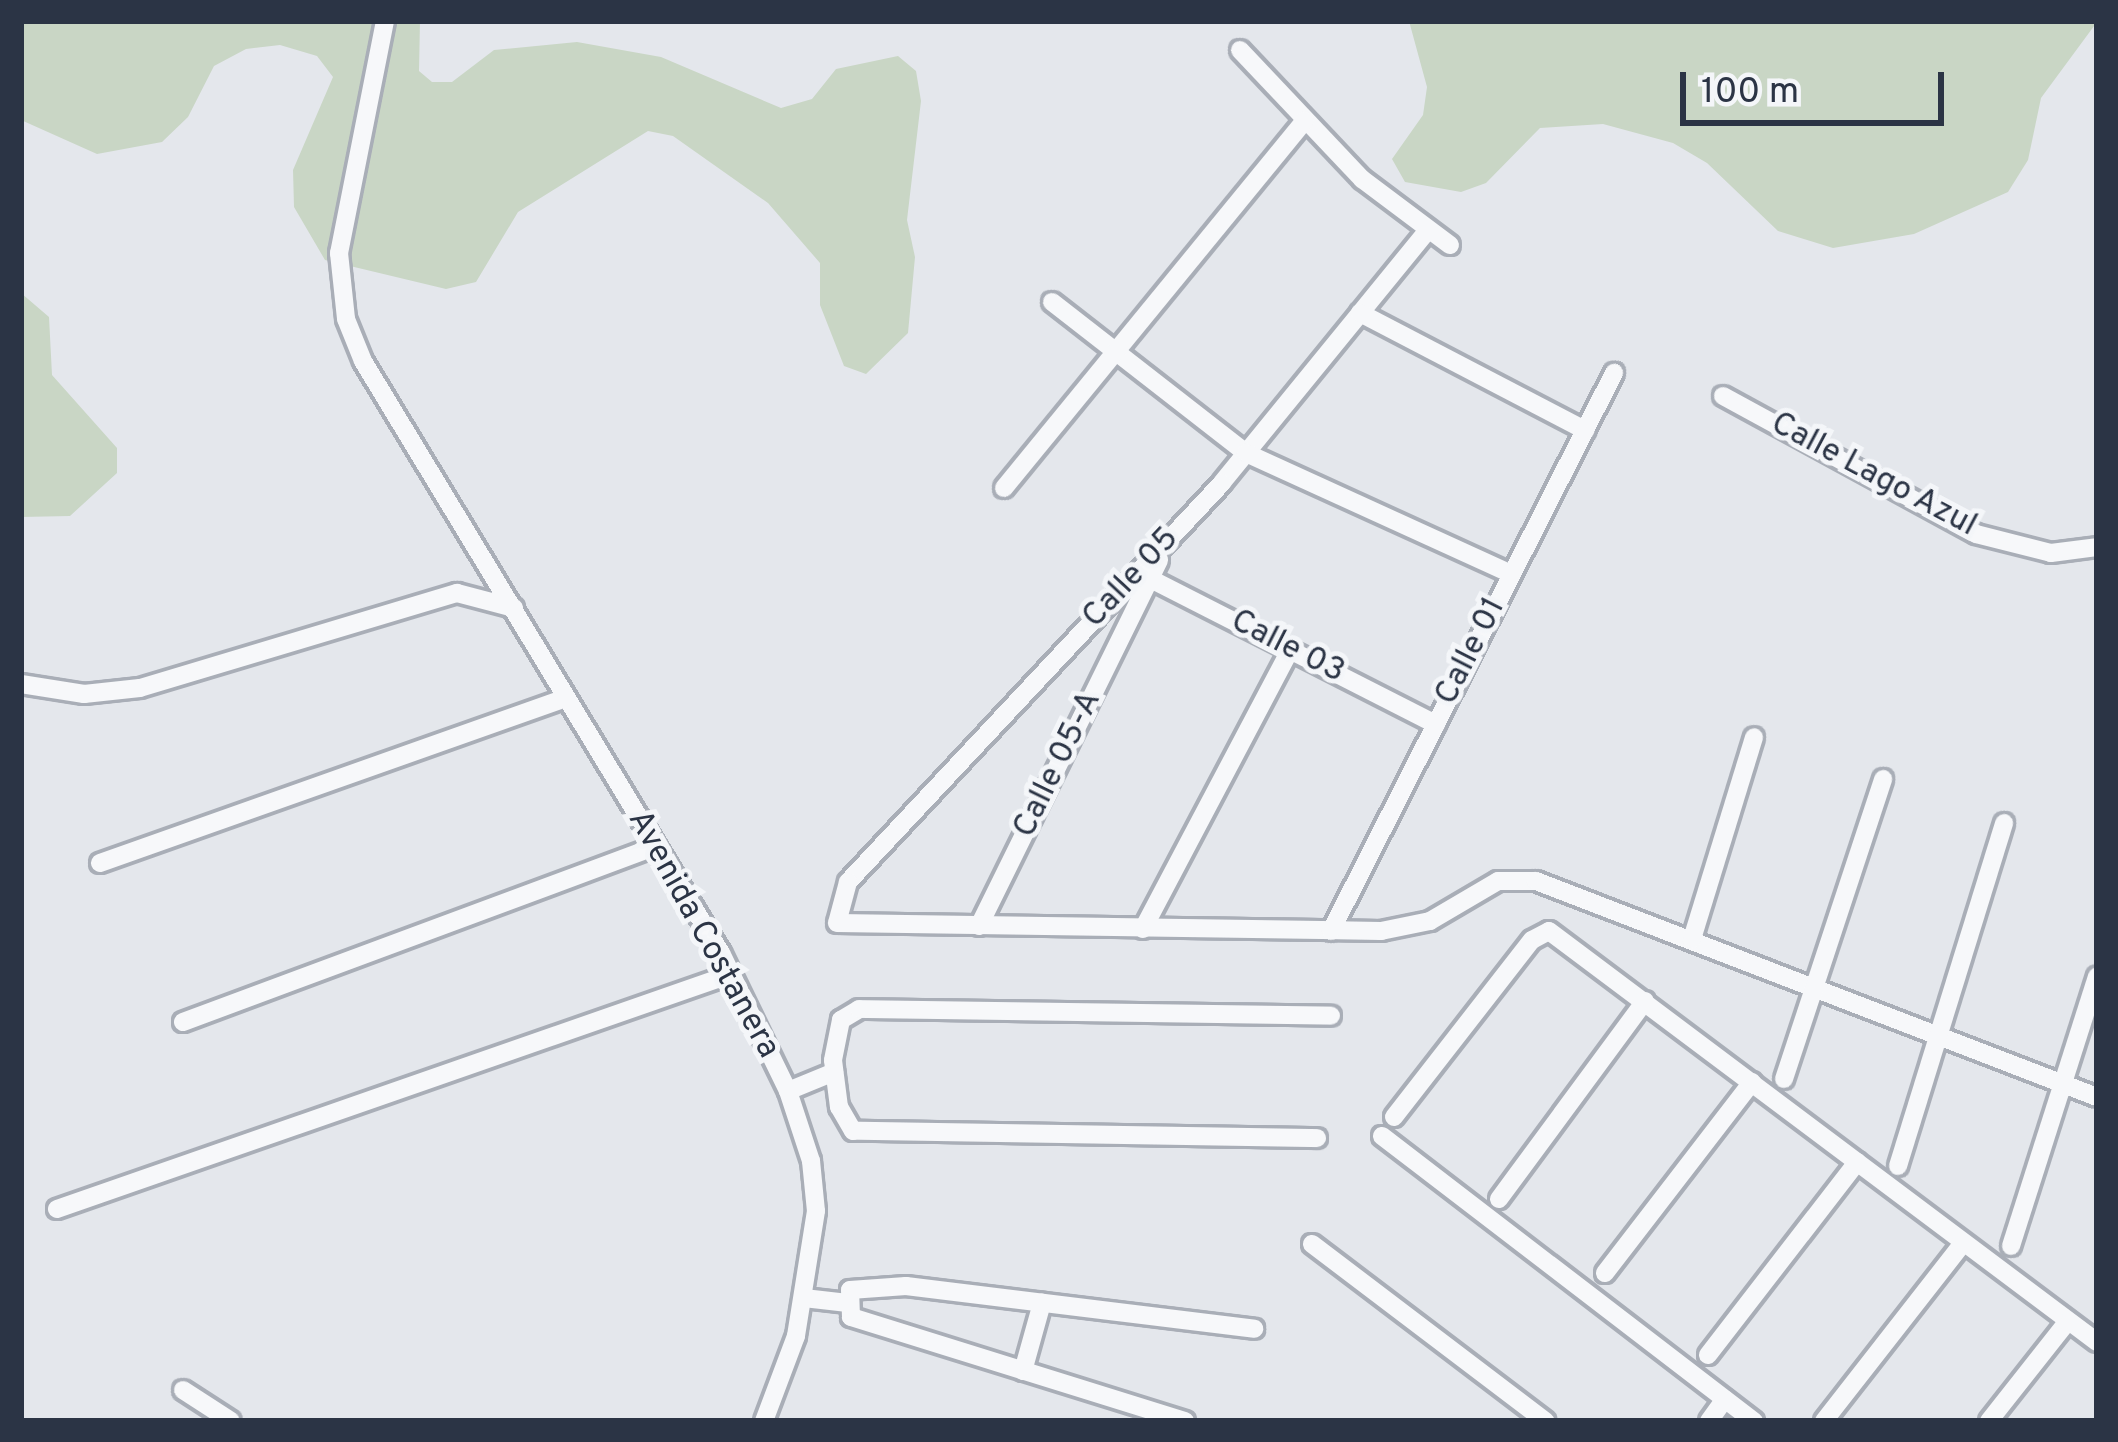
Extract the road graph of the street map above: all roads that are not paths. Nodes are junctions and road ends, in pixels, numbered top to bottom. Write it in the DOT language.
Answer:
graph roads {
  1 [pos="385,21"];
  2 [pos="1240,50"];
  3 [pos="1305,120"];
  4 [pos="1427,230"];
  5 [pos="1450,245"];
  6 [pos="1052,302"];
  7 [pos="1360,314"];
  8 [pos="1115,352"];
  9 [pos="1614,373"];
  10 [pos="1723,396"];
  11 [pos="1585,430"];
  12 [pos="1246,453"];
  13 [pos="1004,488"];
  14 [pos="2097,547"];
  15 [pos="1512,574"];
  16 [pos="1144,576"];
  17 [pos="514,608"];
  18 [pos="1290,650"];
  19 [pos="21,684"];
  20 [pos="565,699"];
  21 [pos="1436,724"];
  22 [pos="1754,737"];
  23 [pos="1883,779"];
  24 [pos="2004,823"];
  25 [pos="654,847"];
  26 [pos="100,863"];
  27 [pos="980,926"];
  28 [pos="1143,929"];
  29 [pos="1331,931"];
  30 [pos="1692,939"];
  31 [pos="732,974"];
  32 [pos="2097,976"];
  33 [pos="1815,990"];
  34 [pos="1645,1001"];
  35 [pos="1331,1016"];
  36 [pos="183,1022"];
  37 [pos="1938,1039"];
  38 [pos="834,1072"];
  39 [pos="1784,1079"];
  40 [pos="1752,1082"];
  41 [pos="2064,1085"];
  42 [pos="788,1090"];
  43 [pos="2097,1097"];
  44 [pos="1394,1117"];
  45 [pos="1382,1136"];
  46 [pos="1317,1138"];
  47 [pos="1857,1162"];
  48 [pos="1898,1166"];
  49 [pos="1499,1199"];
  50 [pos="57,1209"];
  51 [pos="1964,1243"];
  52 [pos="1312,1244"];
  53 [pos="2011,1246"];
  54 [pos="1605,1274"];
  55 [pos="804,1298"];
  56 [pos="848,1303"];
  57 [pos="1042,1303"];
  58 [pos="2068,1321"];
  59 [pos="1254,1329"];
  60 [pos="2097,1342"];
  61 [pos="1708,1355"];
  62 [pos="1023,1371"];
  63 [pos="183,1390"];
  64 [pos="1725,1399"];
  65 [pos="231,1421"];
  66 [pos="764,1421"];
  67 [pos="1185,1421"];
  68 [pos="1545,1421"];
  69 [pos="1708,1421"];
  70 [pos="1754,1421"];
  71 [pos="1824,1421"];
  72 [pos="1989,1421"];
  1 -- 17 [label="street, Avenida Costanera"];
  2 -- 3 [label="street"];
  3 -- 4 [label="street"];
  3 -- 8 [label="street"];
  4 -- 5 [label="street"];
  4 -- 7 [label="street, Calle 05"];
  6 -- 8 [label="street"];
  7 -- 11 [label="street"];
  7 -- 12 [label="street, Calle 05"];
  8 -- 12 [label="street"];
  8 -- 13 [label="street"];
  9 -- 11 [label="street, Calle 01"];
  10 -- 14 [label="street, Calle Lago Azul"];
  11 -- 15 [label="street, Calle 01"];
  12 -- 15 [label="street"];
  12 -- 16 [label="street, Calle 05"];
  15 -- 21 [label="street, Calle 01"];
  16 -- 18 [label="street, Calle 03"];
  16 -- 27 [label="street, Calle 05-A"];
  16 -- 27 [label="street, Calle 05"];
  17 -- 19 [label="street"];
  17 -- 20 [label="street, Avenida Costanera"];
  18 -- 21 [label="street, Calle 03"];
  18 -- 28 [label="street"];
  20 -- 25 [label="street, Avenida Costanera"];
  20 -- 26 [label="street"];
  21 -- 29 [label="street, Calle 01"];
  22 -- 30 [label="street"];
  23 -- 33 [label="street"];
  24 -- 37 [label="street"];
  25 -- 31 [label="street, Avenida Costanera"];
  25 -- 36 [label="street"];
  27 -- 28 [label="street"];
  28 -- 29 [label="street"];
  29 -- 30 [label="street"];
  30 -- 33 [label="street"];
  31 -- 42 [label="street, Avenida Costanera"];
  31 -- 50 [label="street"];
  32 -- 41 [label="street"];
  33 -- 37 [label="street"];
  33 -- 39 [label="street"];
  34 -- 40 [label="street"];
  34 -- 44 [label="street"];
  34 -- 49 [label="street"];
  35 -- 38 [label="street"];
  37 -- 41 [label="street"];
  37 -- 48 [label="street"];
  38 -- 42 [label="street"];
  38 -- 46 [label="street"];
  40 -- 47 [label="street"];
  40 -- 54 [label="street"];
  41 -- 43 [label="street"];
  41 -- 53 [label="street"];
  42 -- 55 [label="street, Avenida Costanera"];
  45 -- 64 [label="street"];
  47 -- 51 [label="street"];
  47 -- 61 [label="street"];
  51 -- 58 [label="street"];
  51 -- 71 [label="street"];
  52 -- 68 [label="street"];
  55 -- 56 [label="street"];
  55 -- 66 [label="street, Avenida Costanera"];
  56 -- 57 [label="street"];
  56 -- 62 [label="street"];
  57 -- 59 [label="street"];
  57 -- 62 [label="street"];
  58 -- 60 [label="street"];
  58 -- 72 [label="street"];
  62 -- 67 [label="street"];
  63 -- 65 [label="street"];
  64 -- 69 [label="street"];
  64 -- 70 [label="street"];
}
